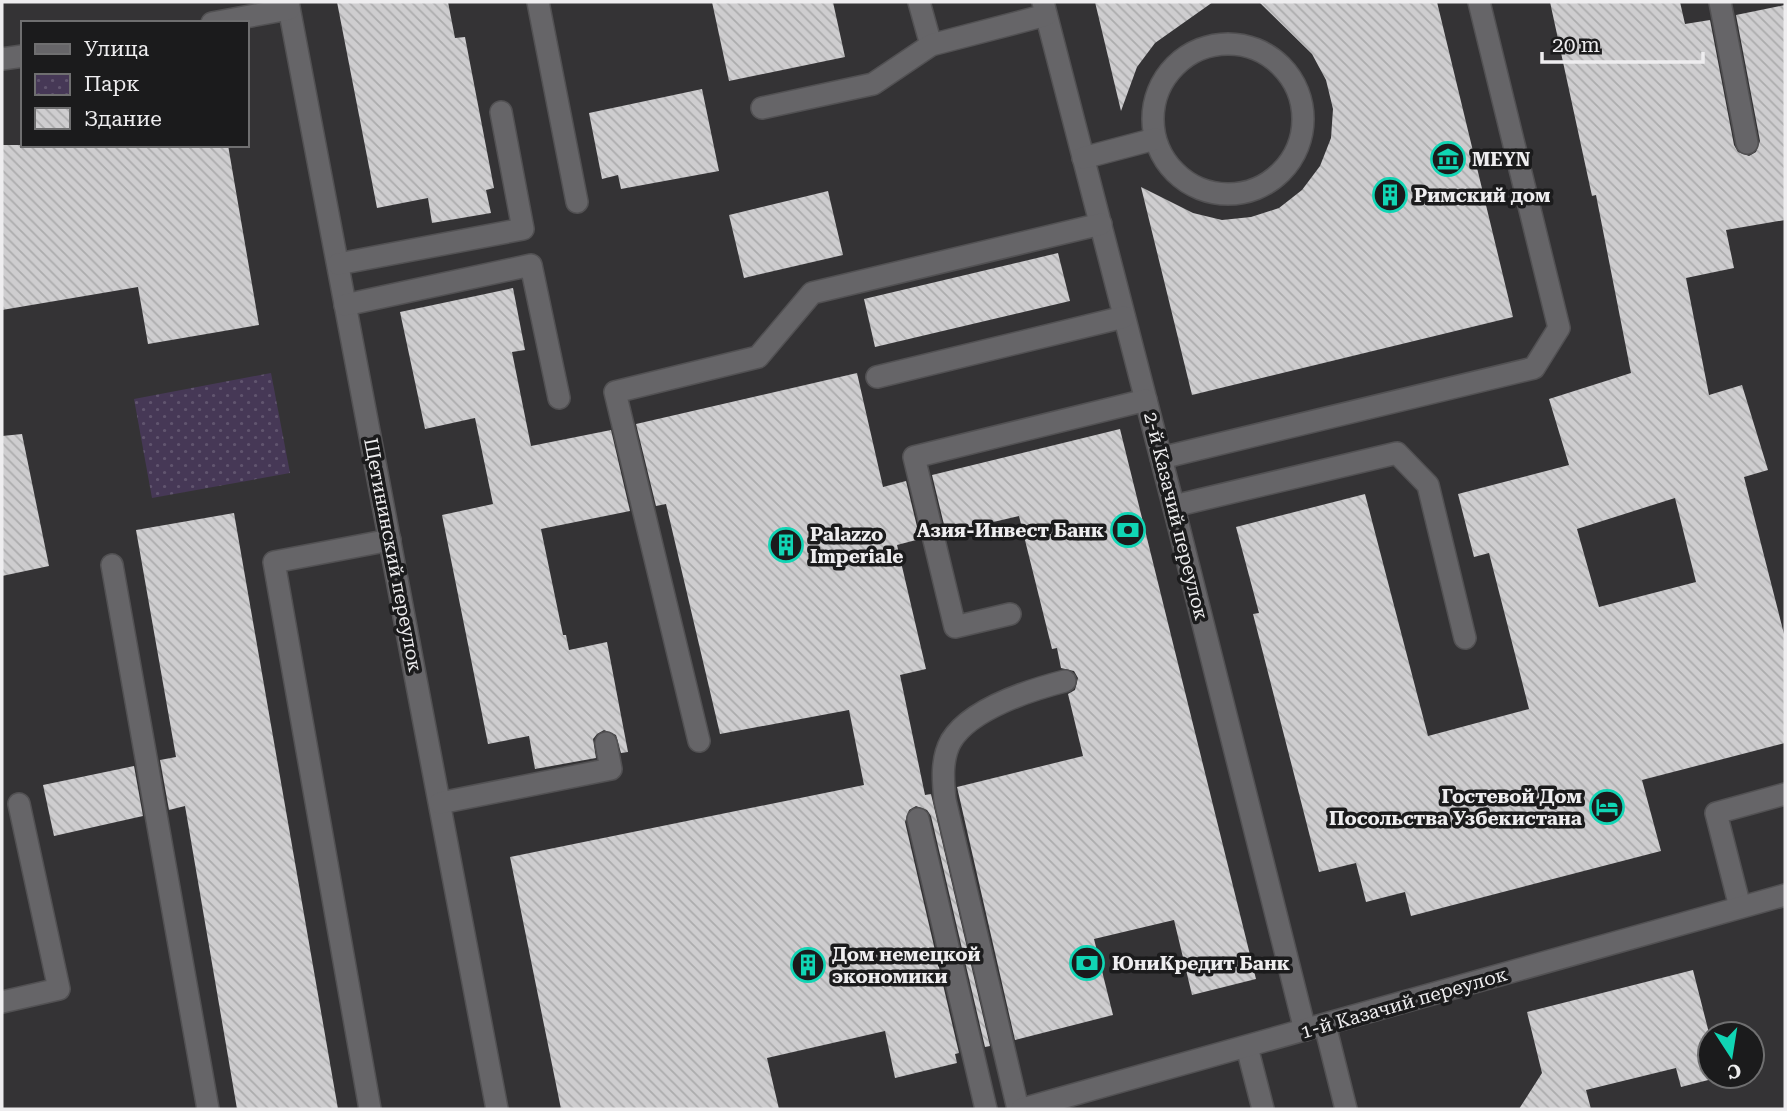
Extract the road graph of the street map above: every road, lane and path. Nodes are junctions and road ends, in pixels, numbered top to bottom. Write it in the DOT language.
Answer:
graph roads {
  1 [pos="538,2"];
  2 [pos="919,2"];
  3 [pos="1479,2"];
  4 [pos="1720,2"];
  5 [pos="289,6"];
  6 [pos="1045,8"];
  7 [pos="221,21"];
  8 [pos="931,45"];
  9 [pos="21,56"];
  10 [pos="2,60"];
  11 [pos="762,108"];
  12 [pos="501,112"];
  13 [pos="1155,139"];
  14 [pos="1747,143"];
  15 [pos="1083,158"];
  16 [pos="577,202"];
  17 [pos="1101,224"];
  18 [pos="338,264"];
  19 [pos="345,305"];
  20 [pos="1124,317"];
  21 [pos="877,377"];
  22 [pos="559,398"];
  23 [pos="1146,400"];
  24 [pos="1161,458"];
  25 [pos="1174,506"];
  26 [pos="390,540"];
  27 [pos="112,565"];
  28 [pos="1010,614"];
  29 [pos="1465,638"];
  30 [pos="1065,681"];
  31 [pos="699,741"];
  32 [pos="606,743"];
  33 [pos="1785,794"];
  34 [pos="440,803"];
  35 [pos="19,804"];
  36 [pos="918,819"];
  37 [pos="1785,895"];
  38 [pos="1740,907"];
  39 [pos="2,1002"];
  40 [pos="1315,1028"];
  41 [pos="1247,1047"];
  42 [pos="208,1109"];
  43 [pos="370,1109"];
  44 [pos="498,1109"];
  45 [pos="986,1109"];
  46 [pos="1020,1109"];
  47 [pos="1263,1109"];
  48 [pos="1346,1109"];
  1 -- 16 [label="street"];
  2 -- 8 [label="street"];
  3 -- 24 [label="street"];
  4 -- 14 [label="street"];
  5 -- 7 [label="street"];
  5 -- 18 [label="street, Щетининский переулок"];
  6 -- 8 [label="street"];
  6 -- 15 [label="street, 2-й Казачий переулок"];
  8 -- 11 [label="street"];
  9 -- 10 [label="street"];
  12 -- 18 [label="street"];
  13 -- 13 [label="street"];
  13 -- 15 [label="street"];
  15 -- 17 [label="street, 2-й Казачий переулок"];
  17 -- 20 [label="street, 2-й Казачий переулок"];
  17 -- 31 [label="street"];
  18 -- 19 [label="street, Щетининский переулок"];
  19 -- 22 [label="street"];
  19 -- 26 [label="street, Щетининский переулок"];
  20 -- 21 [label="street"];
  20 -- 23 [label="street, 2-й Казачий переулок"];
  23 -- 24 [label="street, 2-й Казачий переулок"];
  23 -- 28 [label="street"];
  24 -- 25 [label="street, 2-й Казачий переулок"];
  25 -- 29 [label="street"];
  25 -- 40 [label="street, 2-й Казачий переулок"];
  26 -- 34 [label="street, Щетининский переулок"];
  26 -- 43 [label="street"];
  27 -- 42 [label="street"];
  30 -- 46 [label="street"];
  32 -- 34 [label="street"];
  33 -- 38 [label="street"];
  34 -- 44 [label="street, Щетининский переулок"];
  35 -- 39 [label="street"];
  36 -- 45 [label="street"];
  37 -- 38 [label="street, 1-й Казачий переулок"];
  38 -- 40 [label="street, 1-й Казачий переулок"];
  40 -- 41 [label="street, 1-й Казачий переулок"];
  40 -- 48 [label="street, 2-й Казачий переулок"];
  41 -- 46 [label="street, 1-й Казачий переулок"];
  41 -- 47 [label="street"];
}
